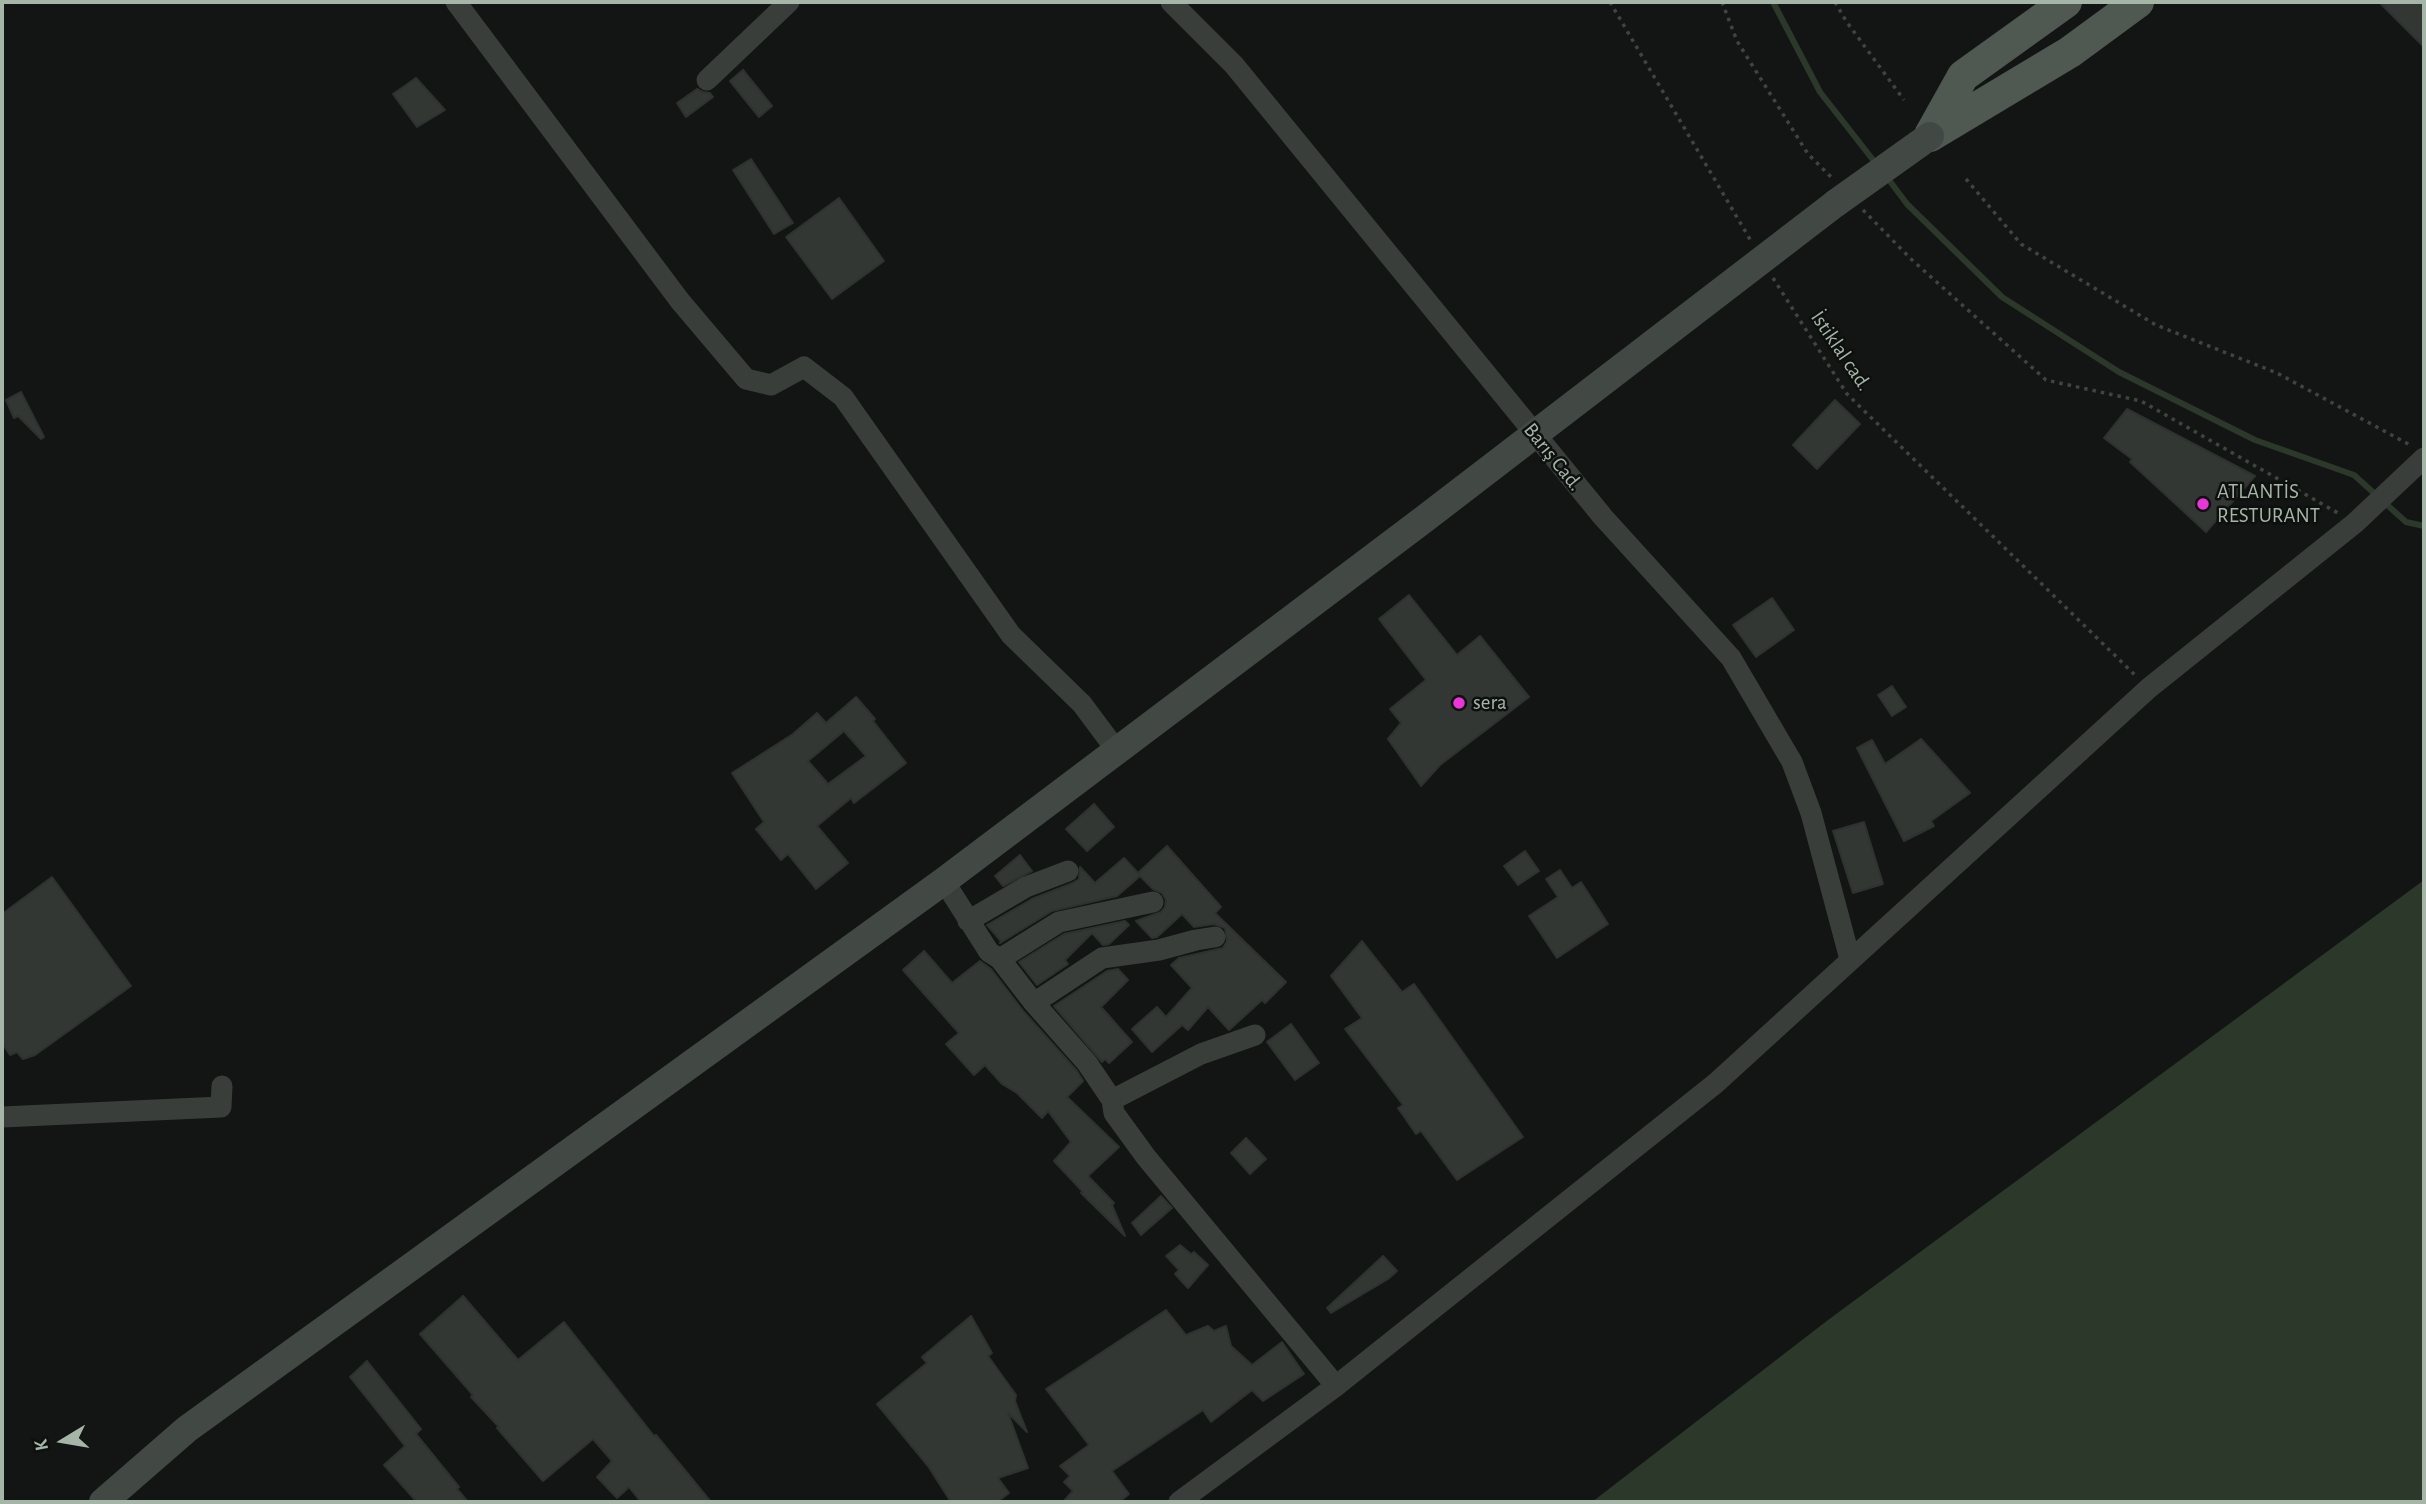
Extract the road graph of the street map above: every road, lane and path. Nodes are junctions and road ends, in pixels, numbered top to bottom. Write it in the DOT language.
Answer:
graph roads {
  1 [pos="456,2"];
  2 [pos="789,2"];
  3 [pos="1171,2"];
  4 [pos="1610,2"];
  5 [pos="1722,2"];
  6 [pos="1835,2"];
  7 [pos="2066,2"];
  8 [pos="2138,2"];
  9 [pos="707,80"];
  10 [pos="1904,100"];
  11 [pos="1930,136"];
  12 [pos="1966,180"];
  13 [pos="1842,196"];
  14 [pos="1762,260"];
  15 [pos="1535,434"];
  16 [pos="2418,452"];
  17 [pos="2355,523"];
  18 [pos="2149,688"];
  19 [pos="1117,751"];
  20 [pos="1068,871"];
  21 [pos="944,881"];
  22 [pos="1153,902"];
  23 [pos="968,921"];
  24 [pos="1215,937"];
  25 [pos="1850,959"];
  26 [pos="1000,960"];
  27 [pos="1034,1003"];
  28 [pos="1255,1035"];
  29 [pos="222,1086"];
  30 [pos="1112,1100"];
  31 [pos="2,1117"];
  32 [pos="1336,1387"];
  33 [pos="103,1502"];
  34 [pos="1179,1502"];
  1 -- 19 [label="street"];
  2 -- 9 [label="street"];
  3 -- 15 [label="street, Barış Cad."];
  4 -- 14 [label="path, İstiklal cad."];
  5 -- 13 [label="path"];
  6 -- 10 [label="path"];
  7 -- 11 [label="main road"];
  8 -- 11 [label="main road"];
  11 -- 13 [label="main road, bridge"];
  12 -- 16 [label="path"];
  13 -- 14 [label="main road"];
  13 -- 17 [label="path"];
  14 -- 15 [label="main road"];
  14 -- 18 [label="path, İstiklal cad."];
  15 -- 19 [label="main road"];
  15 -- 25 [label="street, Barış Cad."];
  16 -- 17 [label="street"];
  17 -- 18 [label="street"];
  18 -- 25 [label="street"];
  19 -- 21 [label="main road"];
  20 -- 23 [label="street"];
  21 -- 23 [label="street"];
  21 -- 33 [label="main road"];
  22 -- 26 [label="street"];
  23 -- 26 [label="street"];
  24 -- 27 [label="street"];
  25 -- 32 [label="street"];
  26 -- 27 [label="street"];
  27 -- 30 [label="street"];
  28 -- 30 [label="street"];
  29 -- 31 [label="street"];
  30 -- 32 [label="street"];
  32 -- 34 [label="street"];
}
